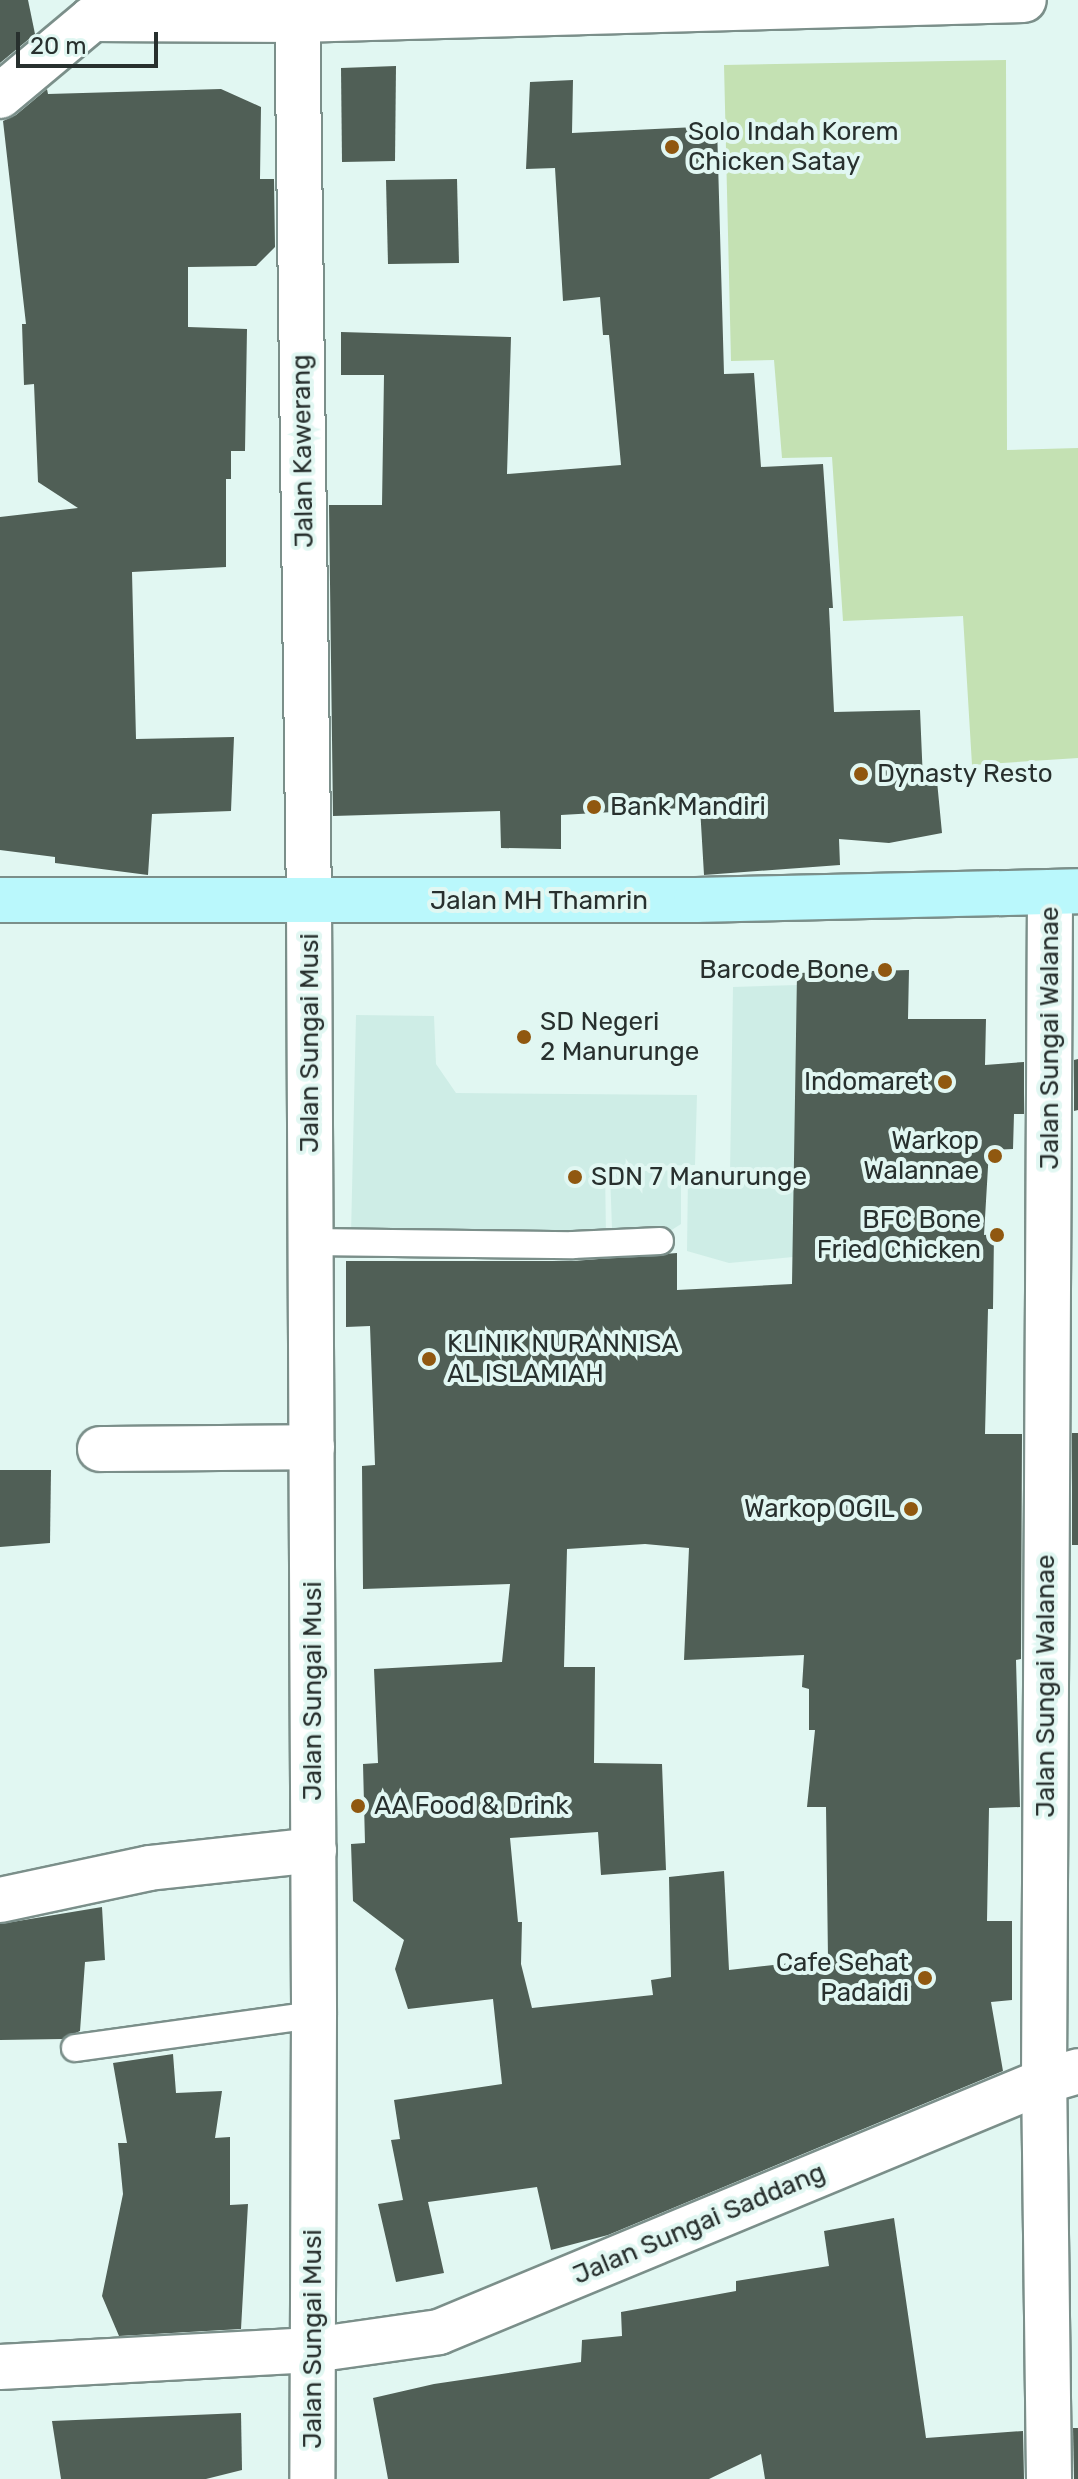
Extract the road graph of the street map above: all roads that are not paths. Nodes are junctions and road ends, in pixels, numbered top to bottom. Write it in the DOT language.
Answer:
graph roads {
  1 [pos="1024,0"];
  2 [pos="297,10"];
  3 [pos="0,96"];
  4 [pos="1064,892"];
  5 [pos="0,900"];
  6 [pos="309,903"];
  7 [pos="660,1241"];
  8 [pos="312,1242"];
  9 [pos="312,1447"];
  10 [pos="100,1449"];
  11 [pos="314,1850"];
  12 [pos="0,1900"];
  13 [pos="314,2015"];
  14 [pos="75,2048"];
  15 [pos="1061,2076"];
  16 [pos="313,2350"];
  17 [pos="0,2367"];
  18 [pos="312,2479"];
  19 [pos="1049,2479"];
  1 -- 2 [label="street"];
  2 -- 3 [label="street"];
  2 -- 6 [label="street, Jalan Kawerang"];
  4 -- 6 [label="main road, Jalan MH Thamrin"];
  4 -- 15 [label="street, Jalan Sungai Walanae"];
  5 -- 6 [label="main road, Jalan MH Thamrin"];
  6 -- 8 [label="street, Jalan Sungai Musi"];
  7 -- 8 [label="lane"];
  8 -- 9 [label="street, Jalan Sungai Musi"];
  9 -- 10 [label="street"];
  9 -- 11 [label="street, Jalan Sungai Musi"];
  11 -- 12 [label="street"];
  11 -- 13 [label="street, Jalan Sungai Musi"];
  13 -- 14 [label="lane"];
  13 -- 16 [label="street, Jalan Sungai Musi"];
  15 -- 16 [label="street, Jalan Sungai Saddang"];
  15 -- 19 [label="street, Jalan Sungai Walanae"];
  16 -- 17 [label="street, Jalan Sungai Saddang"];
  16 -- 18 [label="street, Jalan Sungai Musi"];
}
